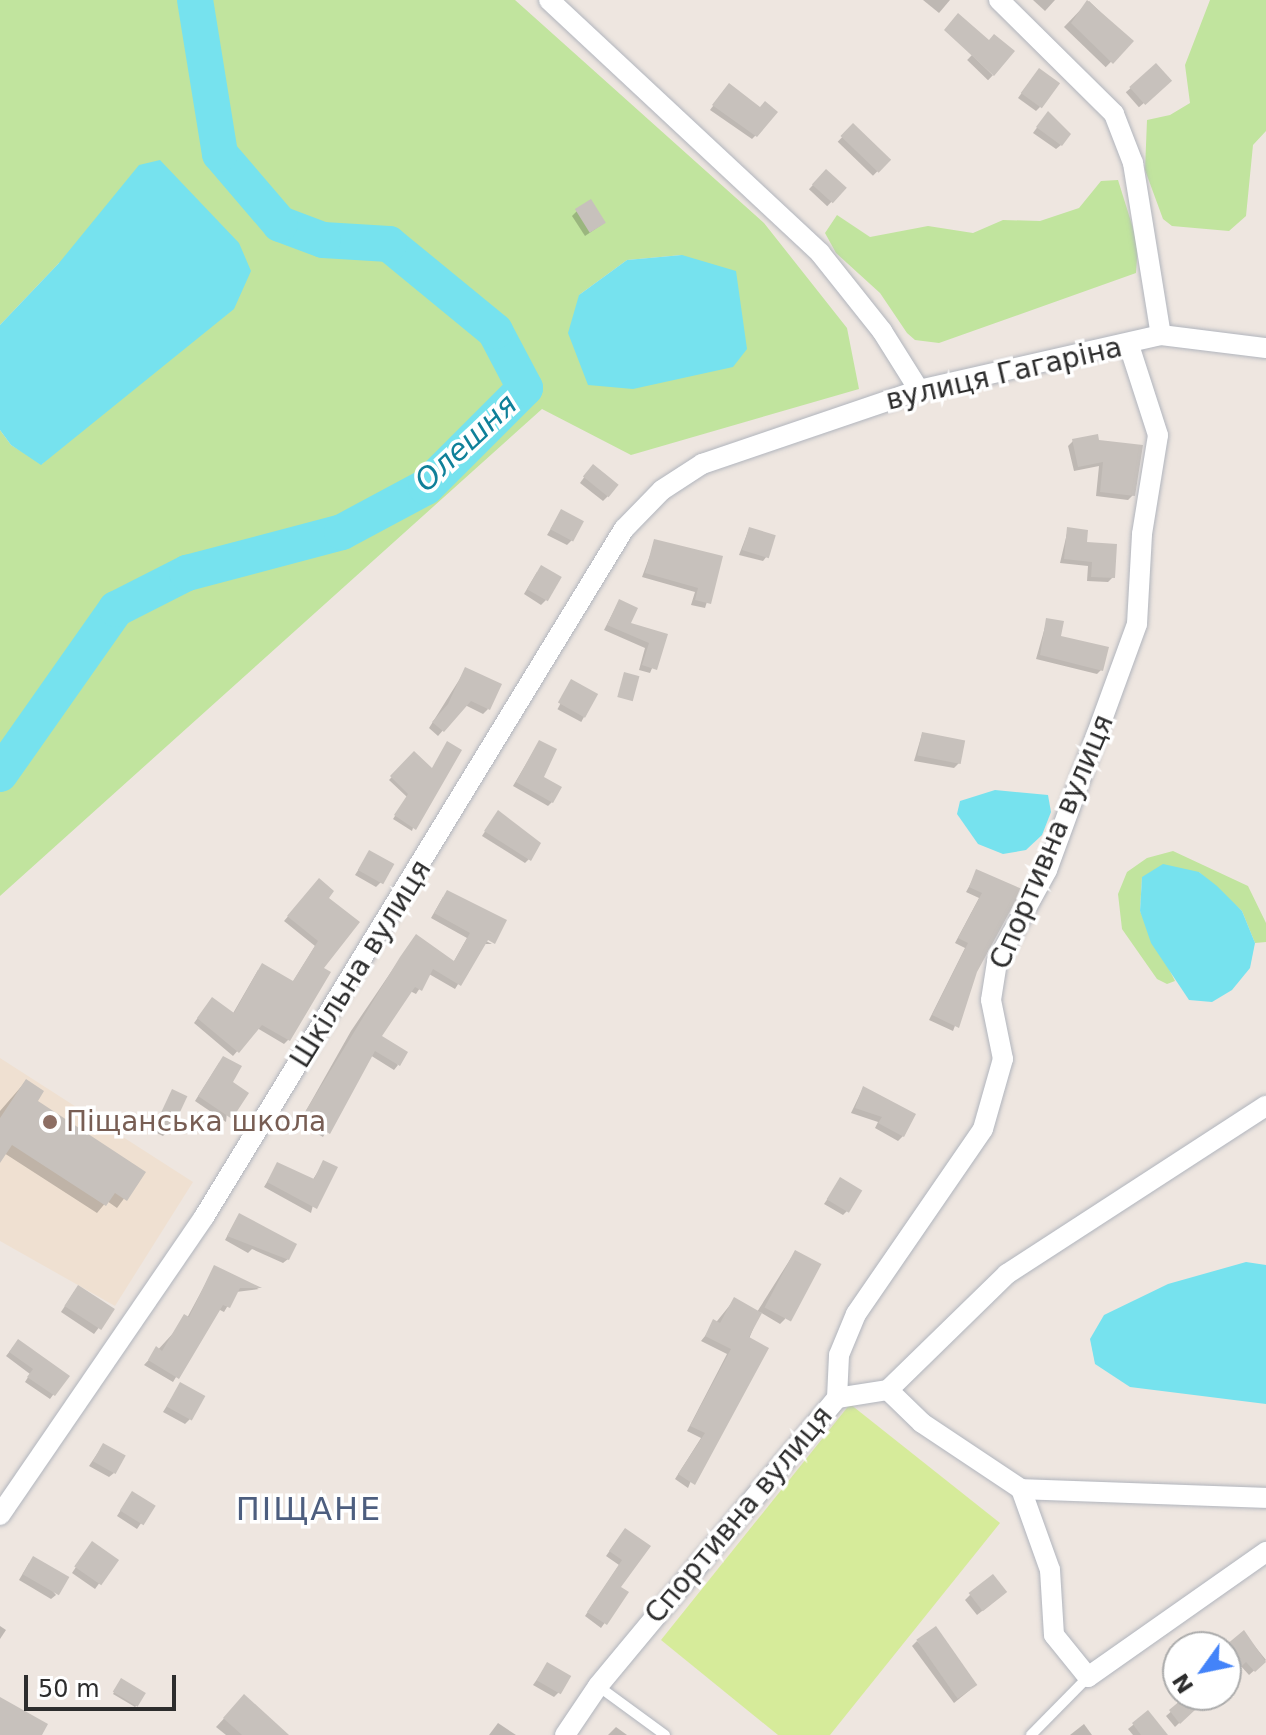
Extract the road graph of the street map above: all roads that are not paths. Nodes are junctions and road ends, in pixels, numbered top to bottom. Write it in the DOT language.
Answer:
graph roads {
  1 [pos="549,0"];
  2 [pos="999,0"];
  3 [pos="1161,335"];
  4 [pos="1129,345"];
  5 [pos="1266,348"];
  6 [pos="919,390"];
  7 [pos="702,464"];
  8 [pos="1266,1106"];
  9 [pos="888,1390"];
  10 [pos="837,1398"];
  11 [pos="1021,1489"];
  12 [pos="1266,1498"];
  13 [pos="0,1515"];
  14 [pos="1266,1552"];
  15 [pos="1088,1677"];
  16 [pos="598,1686"];
  17 [pos="565,1735"];
  18 [pos="665,1735"];
  19 [pos="1031,1735"];
  1 -- 6 [label="street"];
  2 -- 3 [label="street"];
  3 -- 4 [label="street, вулиця Гагаріна"];
  3 -- 5 [label="street, вулиця Гагаріна"];
  4 -- 6 [label="street, вулиця Гагаріна"];
  4 -- 10 [label="street, Спортивна вулиця"];
  6 -- 7 [label="street, вулиця Гагаріна"];
  7 -- 13 [label="street, Шкільна вулиця"];
  8 -- 9 [label="street"];
  9 -- 10 [label="street"];
  9 -- 11 [label="street"];
  10 -- 16 [label="street, Спортивна вулиця"];
  11 -- 12 [label="street"];
  11 -- 15 [label="street"];
  14 -- 15 [label="street"];
  15 -- 19 [label="lane"];
  16 -- 17 [label="street, Спортивна вулиця"];
  16 -- 18 [label="lane"];
}
